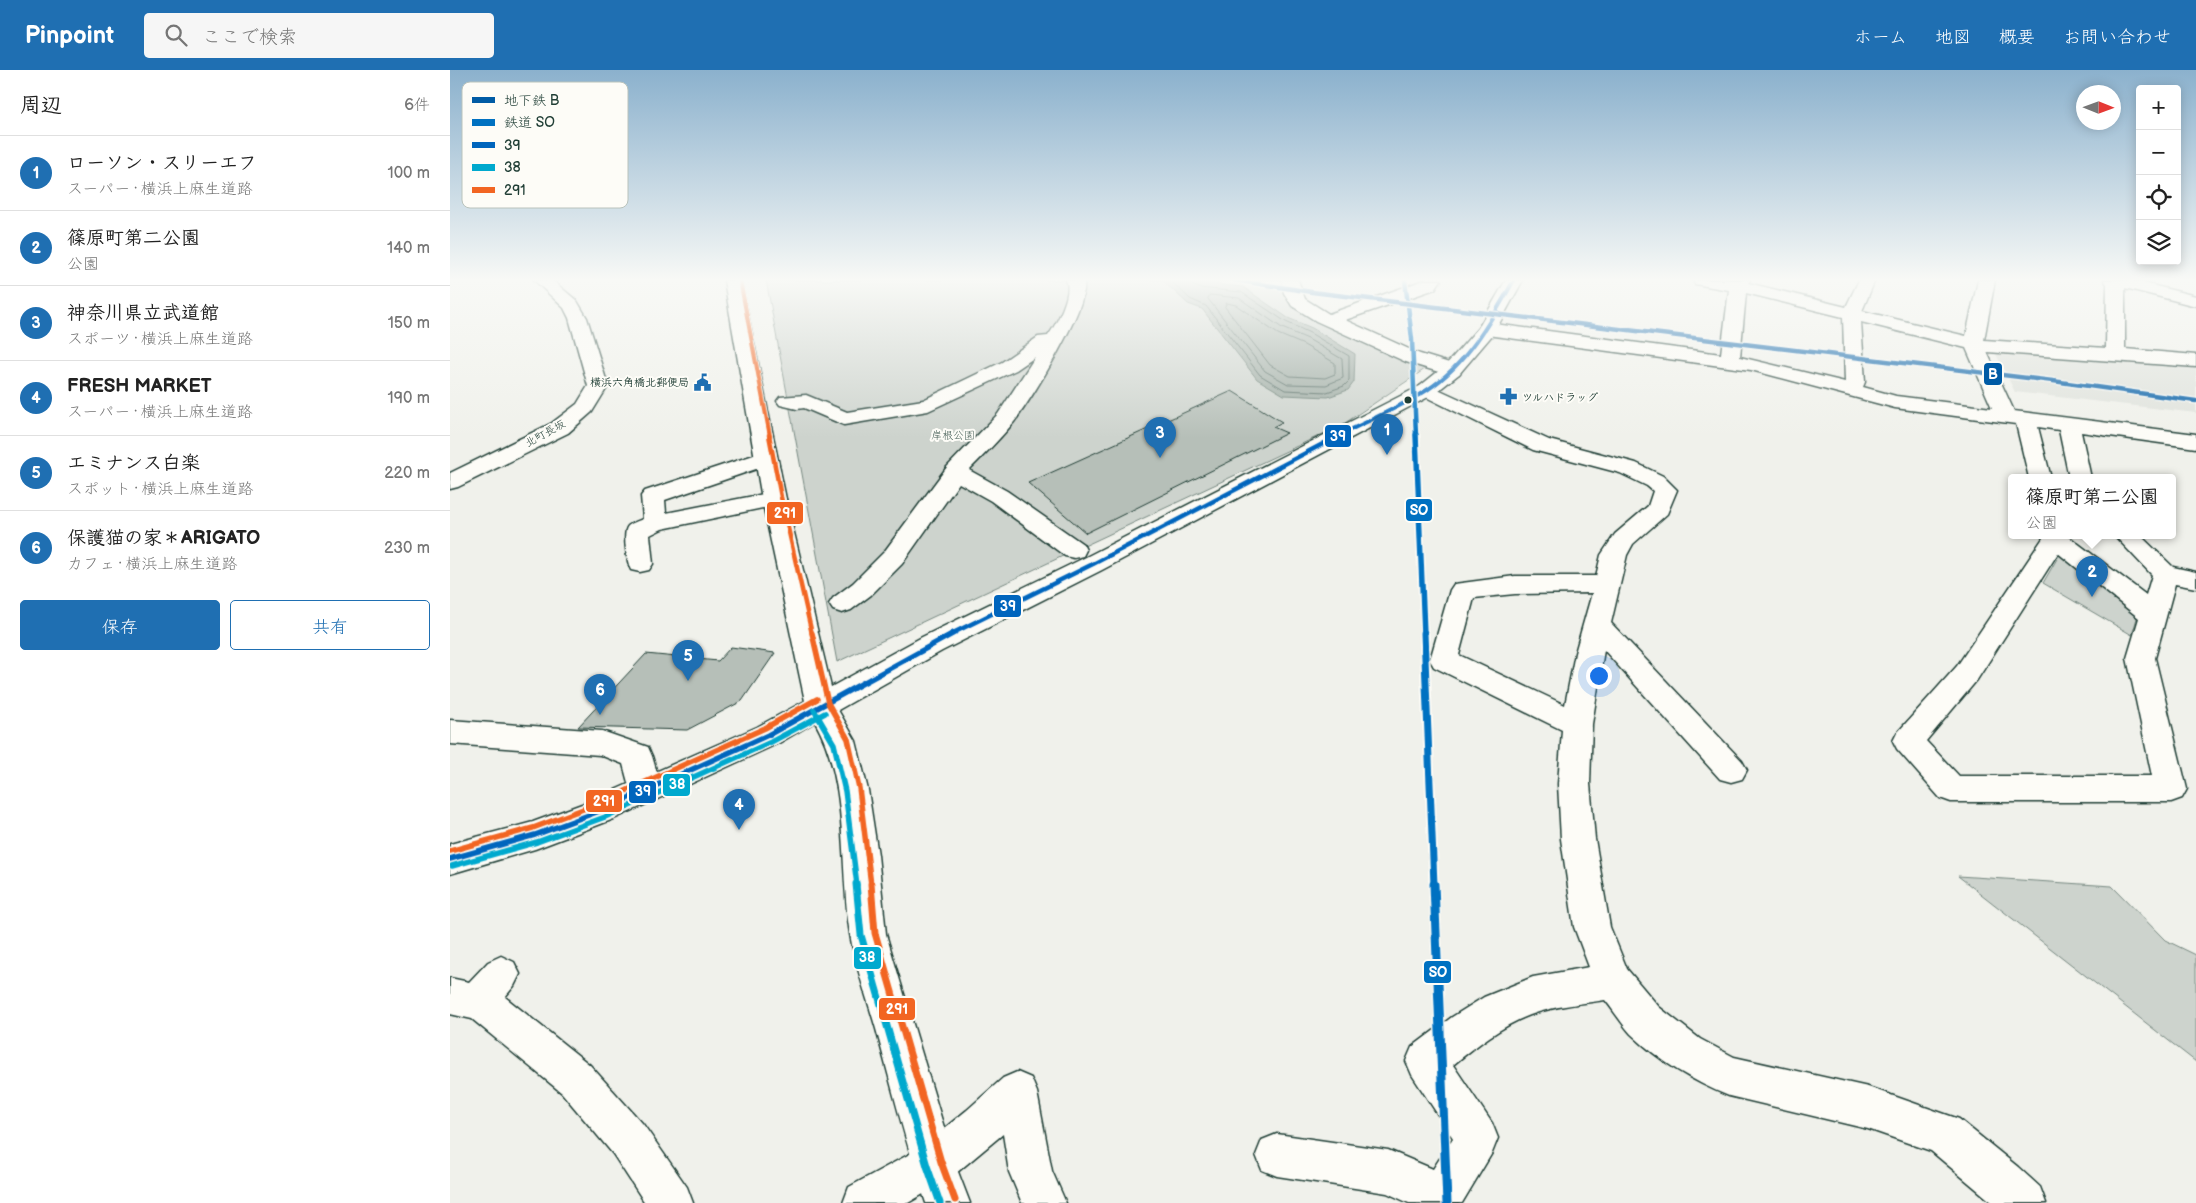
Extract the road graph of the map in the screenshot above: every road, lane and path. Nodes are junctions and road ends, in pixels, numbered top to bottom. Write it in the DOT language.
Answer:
graph roads {
  1 [pos="582,333"];
  2 [pos="742,333"];
  3 [pos="1060,333"];
  4 [pos="1338,333"];
  5 [pos="1356,333"];
  6 [pos="1484,333"];
  7 [pos="1517,333"];
  8 [pos="1734,333"];
  9 [pos="1853,333"];
  10 [pos="1929,333"];
  11 [pos="1976,333"];
  12 [pos="2115,333"];
  13 [pos="1053,344"];
  14 [pos="1974,344"];
  15 [pos="1374,349"];
  16 [pos="2115,354"];
  17 [pos="1730,360"];
  18 [pos="2196,362"];
  19 [pos="1452,370"];
  20 [pos="1427,390"];
  21 [pos="1851,390"];
  22 [pos="786,401"];
  23 [pos="2016,418"];
  24 [pos="2068,424"];
  25 [pos="2196,441"];
  26 [pos="766,458"];
  27 [pos="954,472"];
  28 [pos="2038,474"];
  29 [pos="2079,474"];
  30 [pos="450,482"];
  31 [pos="774,499"];
  32 [pos="655,523"];
  33 [pos="2053,539"];
  34 [pos="2057,539"];
  35 [pos="2130,539"];
  36 [pos="1074,550"];
  37 [pos="640,564"];
  38 [pos="2165,573"];
  39 [pos="2196,580"];
  40 [pos="1606,584"];
  41 [pos="842,604"];
  42 [pos="2153,615"];
  43 [pos="1597,624"];
  44 [pos="822,706"];
  45 [pos="1577,724"];
  46 [pos="450,732"];
  47 [pos="1731,770"];
  48 [pos="646,790"];
  49 [pos="450,859"];
  50 [pos="1613,981"];
  51 [pos="465,993"];
  52 [pos="1278,1155"];
  53 [pos="934,1164"];
  54 [pos="671,1203"];
  55 [pos="865,1203"];
  56 [pos="948,1203"];
  57 [pos="1044,1203"];
  58 [pos="2024,1203"];
  1 -- 30 [label="street, 北町長坂"];
  2 -- 26 [label="street"];
  3 -- 13 [label="street"];
  4 -- 15 [label="street"];
  5 -- 19 [label="street"];
  6 -- 19 [label="street"];
  7 -- 17 [label="street"];
  8 -- 17 [label="street"];
  9 -- 21 [label="street"];
  10 -- 14 [label="street"];
  11 -- 14 [label="street"];
  12 -- 16 [label="street"];
  13 -- 22 [label="street"];
  13 -- 27 [label="street"];
  14 -- 16 [label="street"];
  14 -- 23 [label="street"];
  16 -- 18 [label="street"];
  17 -- 21 [label="street"];
  19 -- 20 [label="street"];
  20 -- 40 [label="street"];
  20 -- 44 [label="street"];
  21 -- 23 [label="street"];
  23 -- 24 [label="street"];
  23 -- 28 [label="street"];
  24 -- 25 [label="street"];
  24 -- 29 [label="street"];
  26 -- 31 [label="street"];
  26 -- 32 [label="street"];
  27 -- 36 [label="street"];
  27 -- 41 [label="street"];
  31 -- 32 [label="street"];
  31 -- 44 [label="street"];
  32 -- 37 [label="street"];
  33 -- 42 [label="street"];
  34 -- 42 [label="street"];
  35 -- 38 [label="street"];
  38 -- 39 [label="street"];
  38 -- 42 [label="street"];
  40 -- 43 [label="street"];
  40 -- 45 [label="street"];
  43 -- 45 [label="street"];
  43 -- 47 [label="street"];
  44 -- 48 [label="street"];
  44 -- 53 [label="street"];
  45 -- 50 [label="street"];
  46 -- 48 [label="street"];
  48 -- 49 [label="street"];
  50 -- 52 [label="street"];
  50 -- 58 [label="street"];
  51 -- 54 [label="street"];
  53 -- 55 [label="street"];
  53 -- 56 [label="street"];
  53 -- 57 [label="street"];
}
